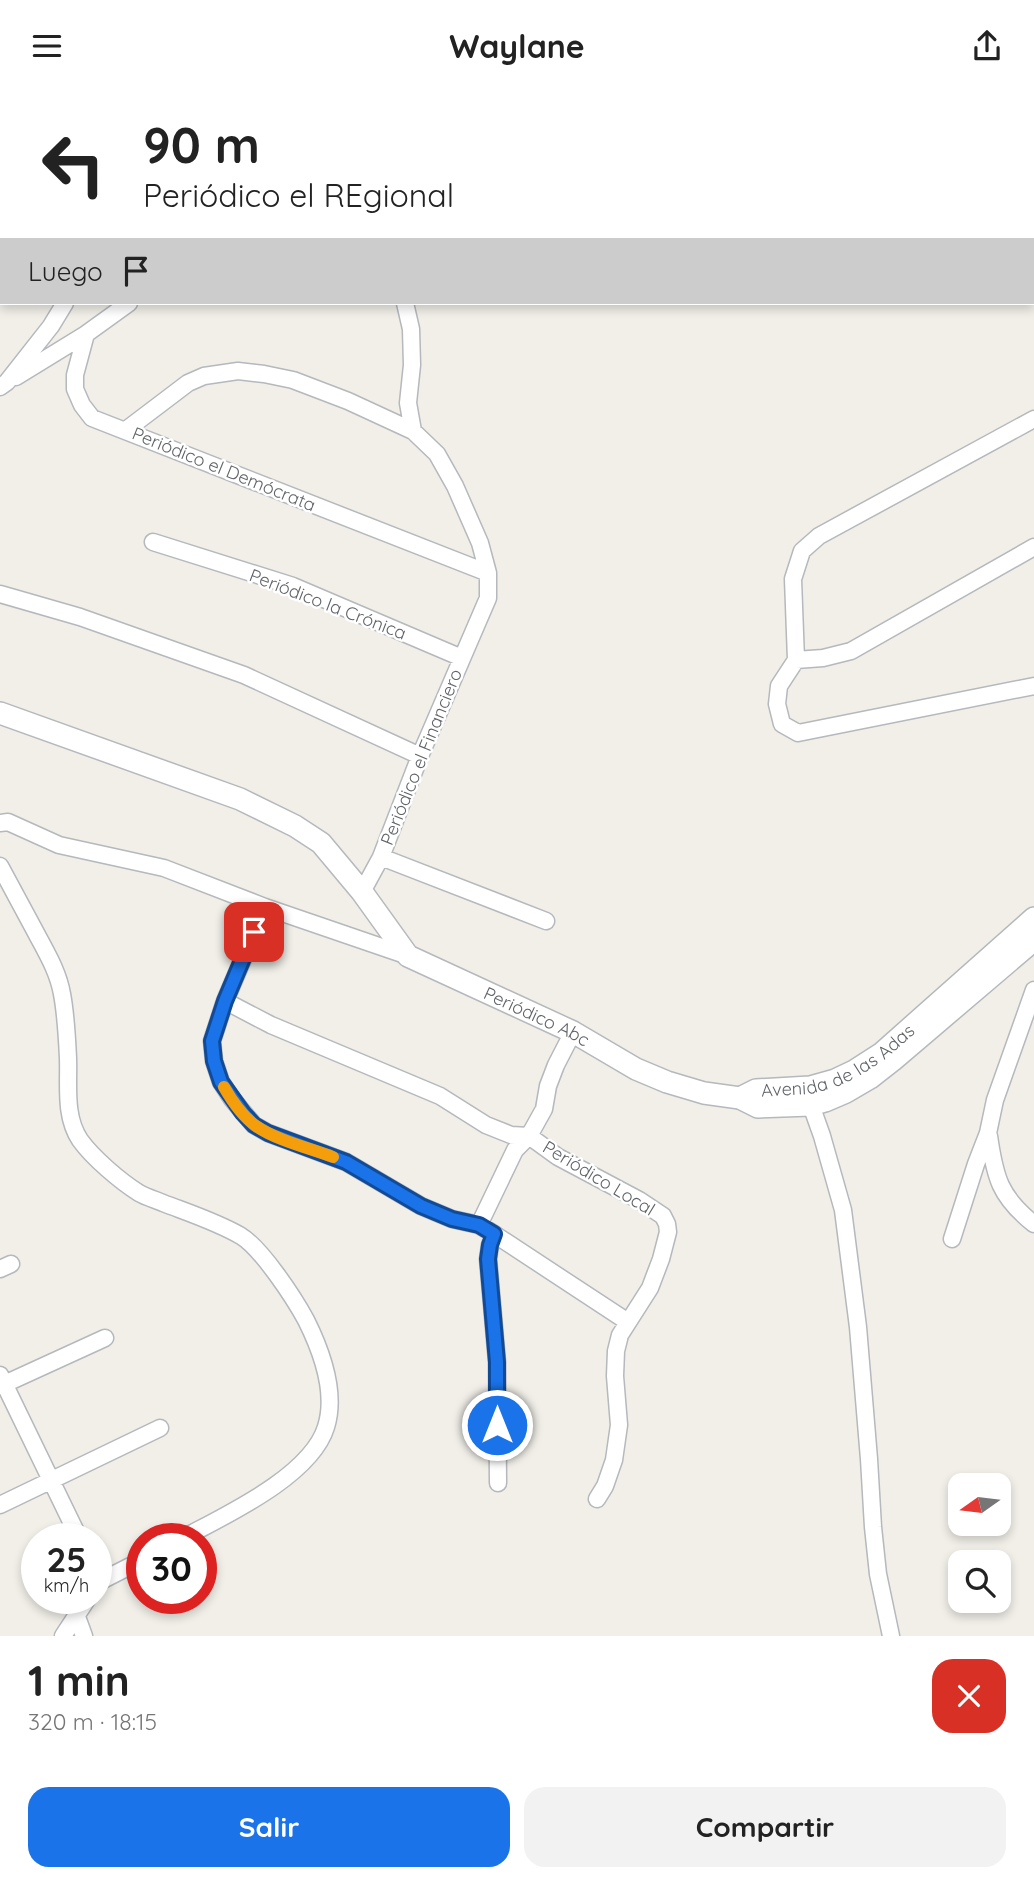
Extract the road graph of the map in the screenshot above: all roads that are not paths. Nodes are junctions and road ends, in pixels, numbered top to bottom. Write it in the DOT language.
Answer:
graph roads {
  1 [pos="64,305"];
  2 [pos="126,305"];
  3 [pos="405,305"];
  4 [pos="86,334"];
  5 [pos="4,385"];
  6 [pos="1034,419"];
  7 [pos="126,430"];
  8 [pos="413,431"];
  9 [pos="153,542"];
  10 [pos="1034,547"];
  11 [pos="488,573"];
  12 [pos="0,594"];
  13 [pos="462,658"];
  14 [pos="796,660"];
  15 [pos="1034,686"];
  16 [pos="0,713"];
  17 [pos="420,756"];
  18 [pos="0,823"];
  19 [pos="381,857"];
  20 [pos="0,866"];
  21 [pos="362,892"];
  22 [pos="265,907"];
  23 [pos="1034,918"];
  24 [pos="546,921"];
  25 [pos="1034,940"];
  26 [pos="408,956"];
  27 [pos="1034,991"];
  28 [pos="225,1001"];
  29 [pos="573,1031"];
  30 [pos="740,1098"];
  31 [pos="811,1105"];
  32 [pos="988,1133"];
  33 [pos="528,1136"];
  34 [pos="1034,1224"];
  35 [pos="479,1225"];
  36 [pos="494,1234"];
  37 [pos="952,1239"];
  38 [pos="628,1322"];
  39 [pos="105,1338"];
  40 [pos="1,1382"];
  41 [pos="160,1428"];
  42 [pos="51,1480"];
  43 [pos="498,1483"];
  44 [pos="597,1499"];
  45 [pos="0,1506"];
  46 [pos="72,1523"];
  47 [pos="211,1523"];
  48 [pos="76,1614"];
  49 [pos="63,1636"];
  50 [pos="84,1636"];
  51 [pos="891,1636"];
  1 -- 5 [label="street"];
  2 -- 4 [label="street"];
  3 -- 8 [label="street"];
  4 -- 5 [label="street"];
  4 -- 7 [label="street, Periódico el Demócrata"];
  6 -- 14 [label="street"];
  7 -- 8 [label="street"];
  7 -- 11 [label="street, Periódico el Demócrata"];
  8 -- 11 [label="street"];
  9 -- 13 [label="street, Periódico la Crónica"];
  10 -- 14 [label="street"];
  11 -- 13 [label="street, Periódico el Financiero"];
  12 -- 17 [label="street"];
  13 -- 17 [label="street, Periódico el Financiero"];
  14 -- 15 [label="street"];
  16 -- 21 [label="street, Periódico Abc"];
  17 -- 19 [label="street, Periódico el Financiero"];
  18 -- 22 [label="street"];
  19 -- 21 [label="street"];
  19 -- 24 [label="street"];
  20 -- 47 [label="street"];
  21 -- 26 [label="street, Periódico Abc"];
  22 -- 26 [label="street"];
  22 -- 28 [label="street"];
  23 -- 30 [label="street, Avenida de las Adas"];
  25 -- 31 [label="street, Avenida de las Adas"];
  26 -- 29 [label="street, Periódico Abc"];
  27 -- 32 [label="street"];
  28 -- 33 [label="street, Periódico Local"];
  28 -- 35 [label="street"];
  29 -- 30 [label="street, Periódico Abc"];
  29 -- 33 [label="street"];
  30 -- 31 [label="street, Avenida de las Adas"];
  31 -- 51 [label="street"];
  32 -- 34 [label="street"];
  32 -- 37 [label="street"];
  33 -- 35 [label="street"];
  33 -- 38 [label="street, Periódico Local"];
  35 -- 36 [label="street"];
  36 -- 38 [label="street"];
  36 -- 43 [label="street"];
  38 -- 44 [label="street, Periódico Local"];
  39 -- 40 [label="street"];
  40 -- 42 [label="street"];
  41 -- 42 [label="street"];
  42 -- 45 [label="street"];
  42 -- 46 [label="street"];
  48 -- 49 [label="street"];
  48 -- 50 [label="street"];
}
